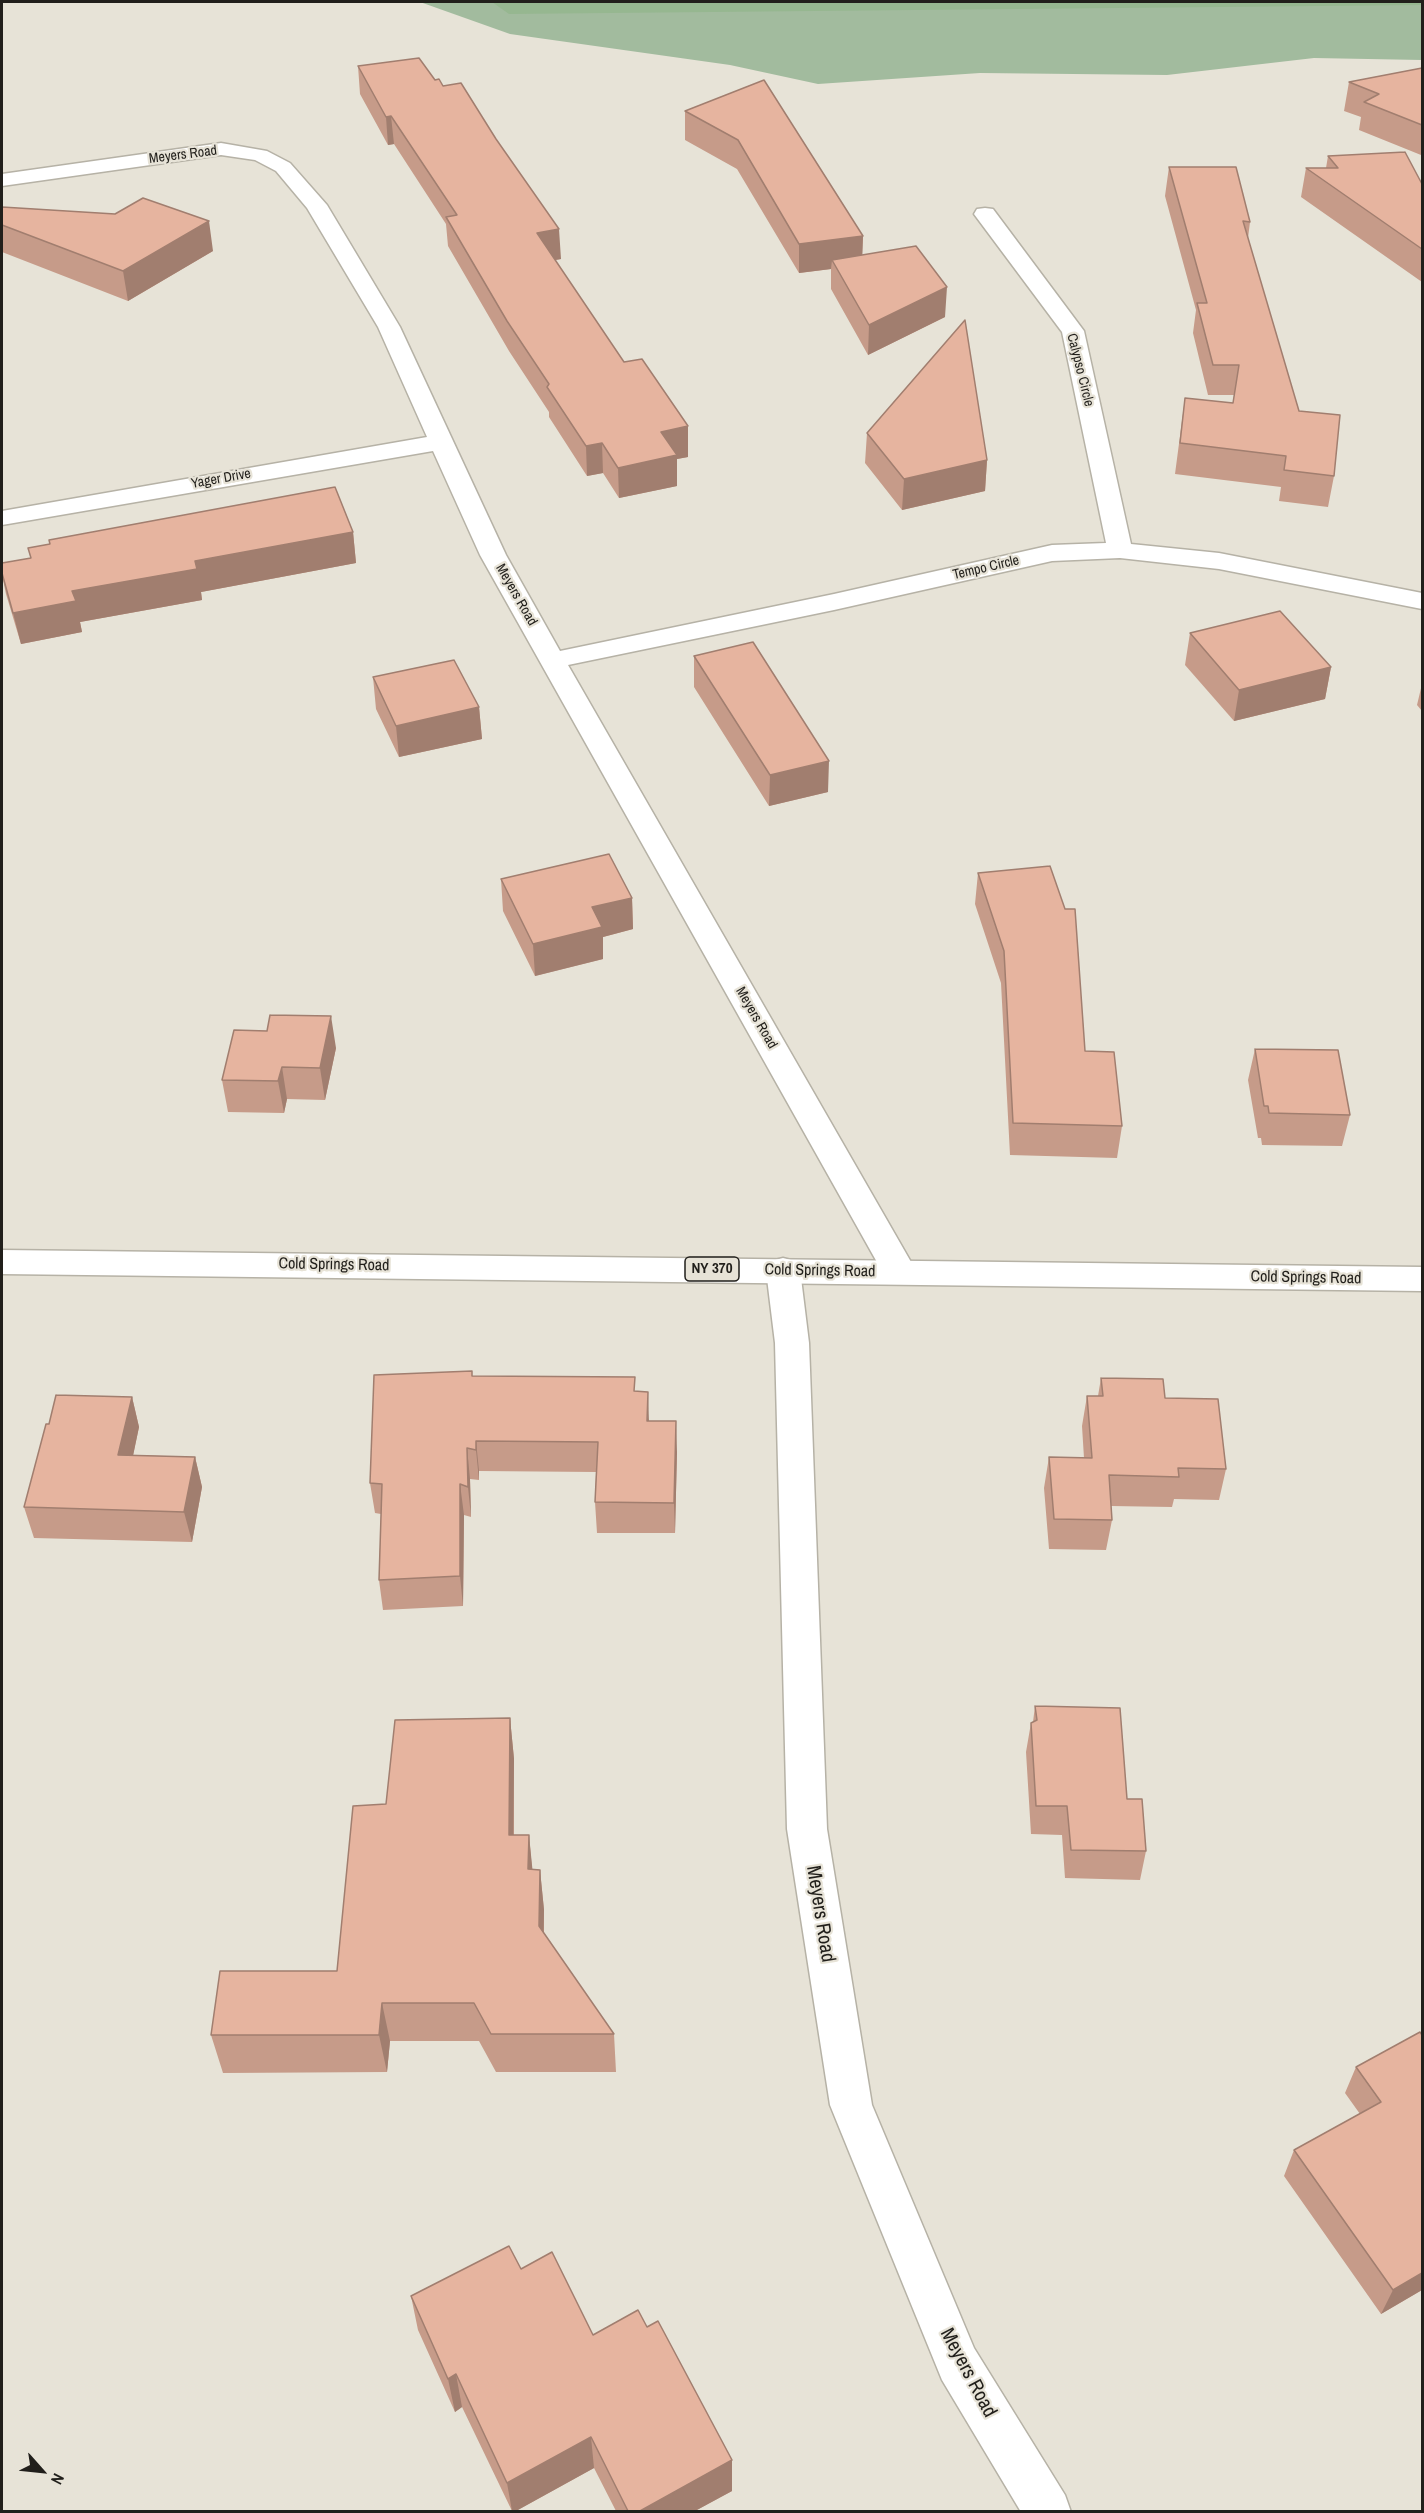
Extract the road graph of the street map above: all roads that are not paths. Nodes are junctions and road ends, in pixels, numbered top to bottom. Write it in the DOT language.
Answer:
graph roads {
  1 [pos="2,180"];
  2 [pos="985,214"];
  3 [pos="442,442"];
  4 [pos="2,518"];
  5 [pos="1120,550"];
  6 [pos="1422,601"];
  7 [pos="553,660"];
  8 [pos="2,1262"];
  9 [pos="783,1270"];
  10 [pos="900,1271"];
  11 [pos="1422,1280"];
  12 [pos="1048,2511"];
  1 -- 3 [label="street, Meyers Road"];
  2 -- 5 [label="street, Calypso Circle"];
  3 -- 4 [label="street, Yager Drive"];
  3 -- 7 [label="street, Meyers Road"];
  5 -- 6 [label="street, Tempo Circle"];
  5 -- 7 [label="street, Tempo Circle"];
  7 -- 10 [label="street, Meyers Road"];
  8 -- 9 [label="street, Cold Springs Road / NY 370"];
  9 -- 10 [label="street, Cold Springs Road / NY 370"];
  9 -- 12 [label="street, Meyers Road"];
  10 -- 11 [label="street, Cold Springs Road / NY 370"];
}
